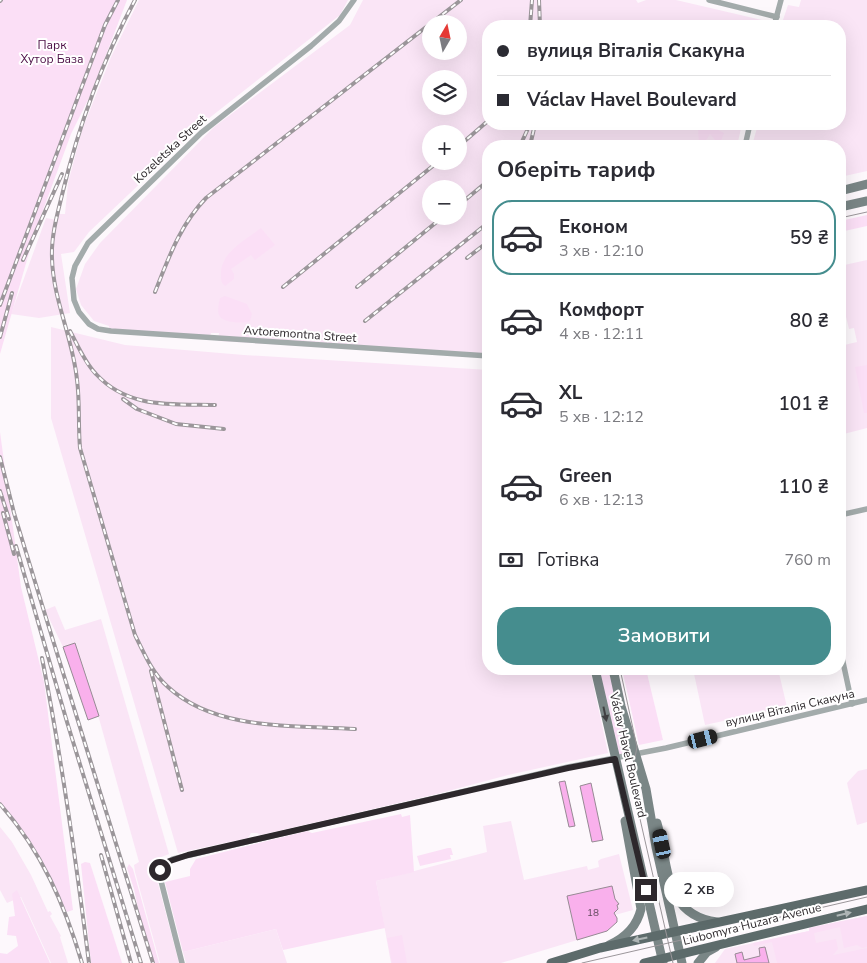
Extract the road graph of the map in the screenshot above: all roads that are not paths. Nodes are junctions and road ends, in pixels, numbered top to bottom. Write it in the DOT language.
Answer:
graph roads {
  1 [pos="354,0"];
  2 [pos="709,0"];
  3 [pos="781,0"];
  4 [pos="777,17"];
  5 [pos="776,20"];
  6 [pos="867,184"];
  7 [pos="846,189"];
  8 [pos="867,201"];
  9 [pos="846,206"];
  10 [pos="111,332"];
  11 [pos="482,356"];
  12 [pos="867,509"];
  13 [pos="846,514"];
  14 [pos="596,675"];
  15 [pos="615,675"];
  16 [pos="846,675"];
  17 [pos="867,700"];
  18 [pos="852,704"];
  19 [pos="636,754"];
  20 [pos="615,759"];
  21 [pos="621,783"];
  22 [pos="646,789"];
  23 [pos="867,890"];
  24 [pos="867,909"];
  25 [pos="722,923"];
  26 [pos="728,943"];
  27 [pos="600,948"];
  28 [pos="182,963"];
  29 [pos="551,963"];
  30 [pos="644,963"];
  31 [pos="663,963"];
  32 [pos="682,963"];
  33 [pos="698,963"];
  1 -- 10 [label="street, Kozeletska Street"];
  2 -- 4 [label="street"];
  3 -- 4 [label="street"];
  4 -- 5 [label="street"];
  6 -- 7 [label="main road"];
  8 -- 9 [label="main road"];
  10 -- 11 [label="street, Avtoremontna Street"];
  12 -- 13 [label="street"];
  14 -- 20 [label="main road, Václav Havel Boulevard, one-way"];
  15 -- 19 [label="main road, Václav Havel Boulevard"];
  16 -- 18 [label="street"];
  17 -- 18 [label="street, вулиця Віталія Скакуна"];
  18 -- 19 [label="street, вулиця Віталія Скакуна"];
  19 -- 20 [label="street, вулиця Віталія Скакуна"];
  19 -- 22 [label="main road, Václav Havel Boulevard"];
  20 -- 21 [label="main road, Václav Havel Boulevard"];
  20 -- 28 [label="street, вулиця Віталія Скакуна"];
  21 -- 27 [label="main road"];
  21 -- 31 [label="main road, Václav Havel Boulevard"];
  22 -- 25 [label="main road"];
  22 -- 32 [label="main road, Václav Havel Boulevard"];
  23 -- 25 [label="main road, Liubomyra Huzara Avenue"];
  26 -- 24 [label="main road, Liubomyra Huzara Avenue, one-way"];
  25 -- 27 [label="main road, Liubomyra Huzara Avenue, one-way"];
  26 -- 30 [label="main road, Liubomyra Huzara Avenue"];
  26 -- 33 [label="main road"];
  27 -- 29 [label="main road, Liubomyra Huzara Avenue"];
}
